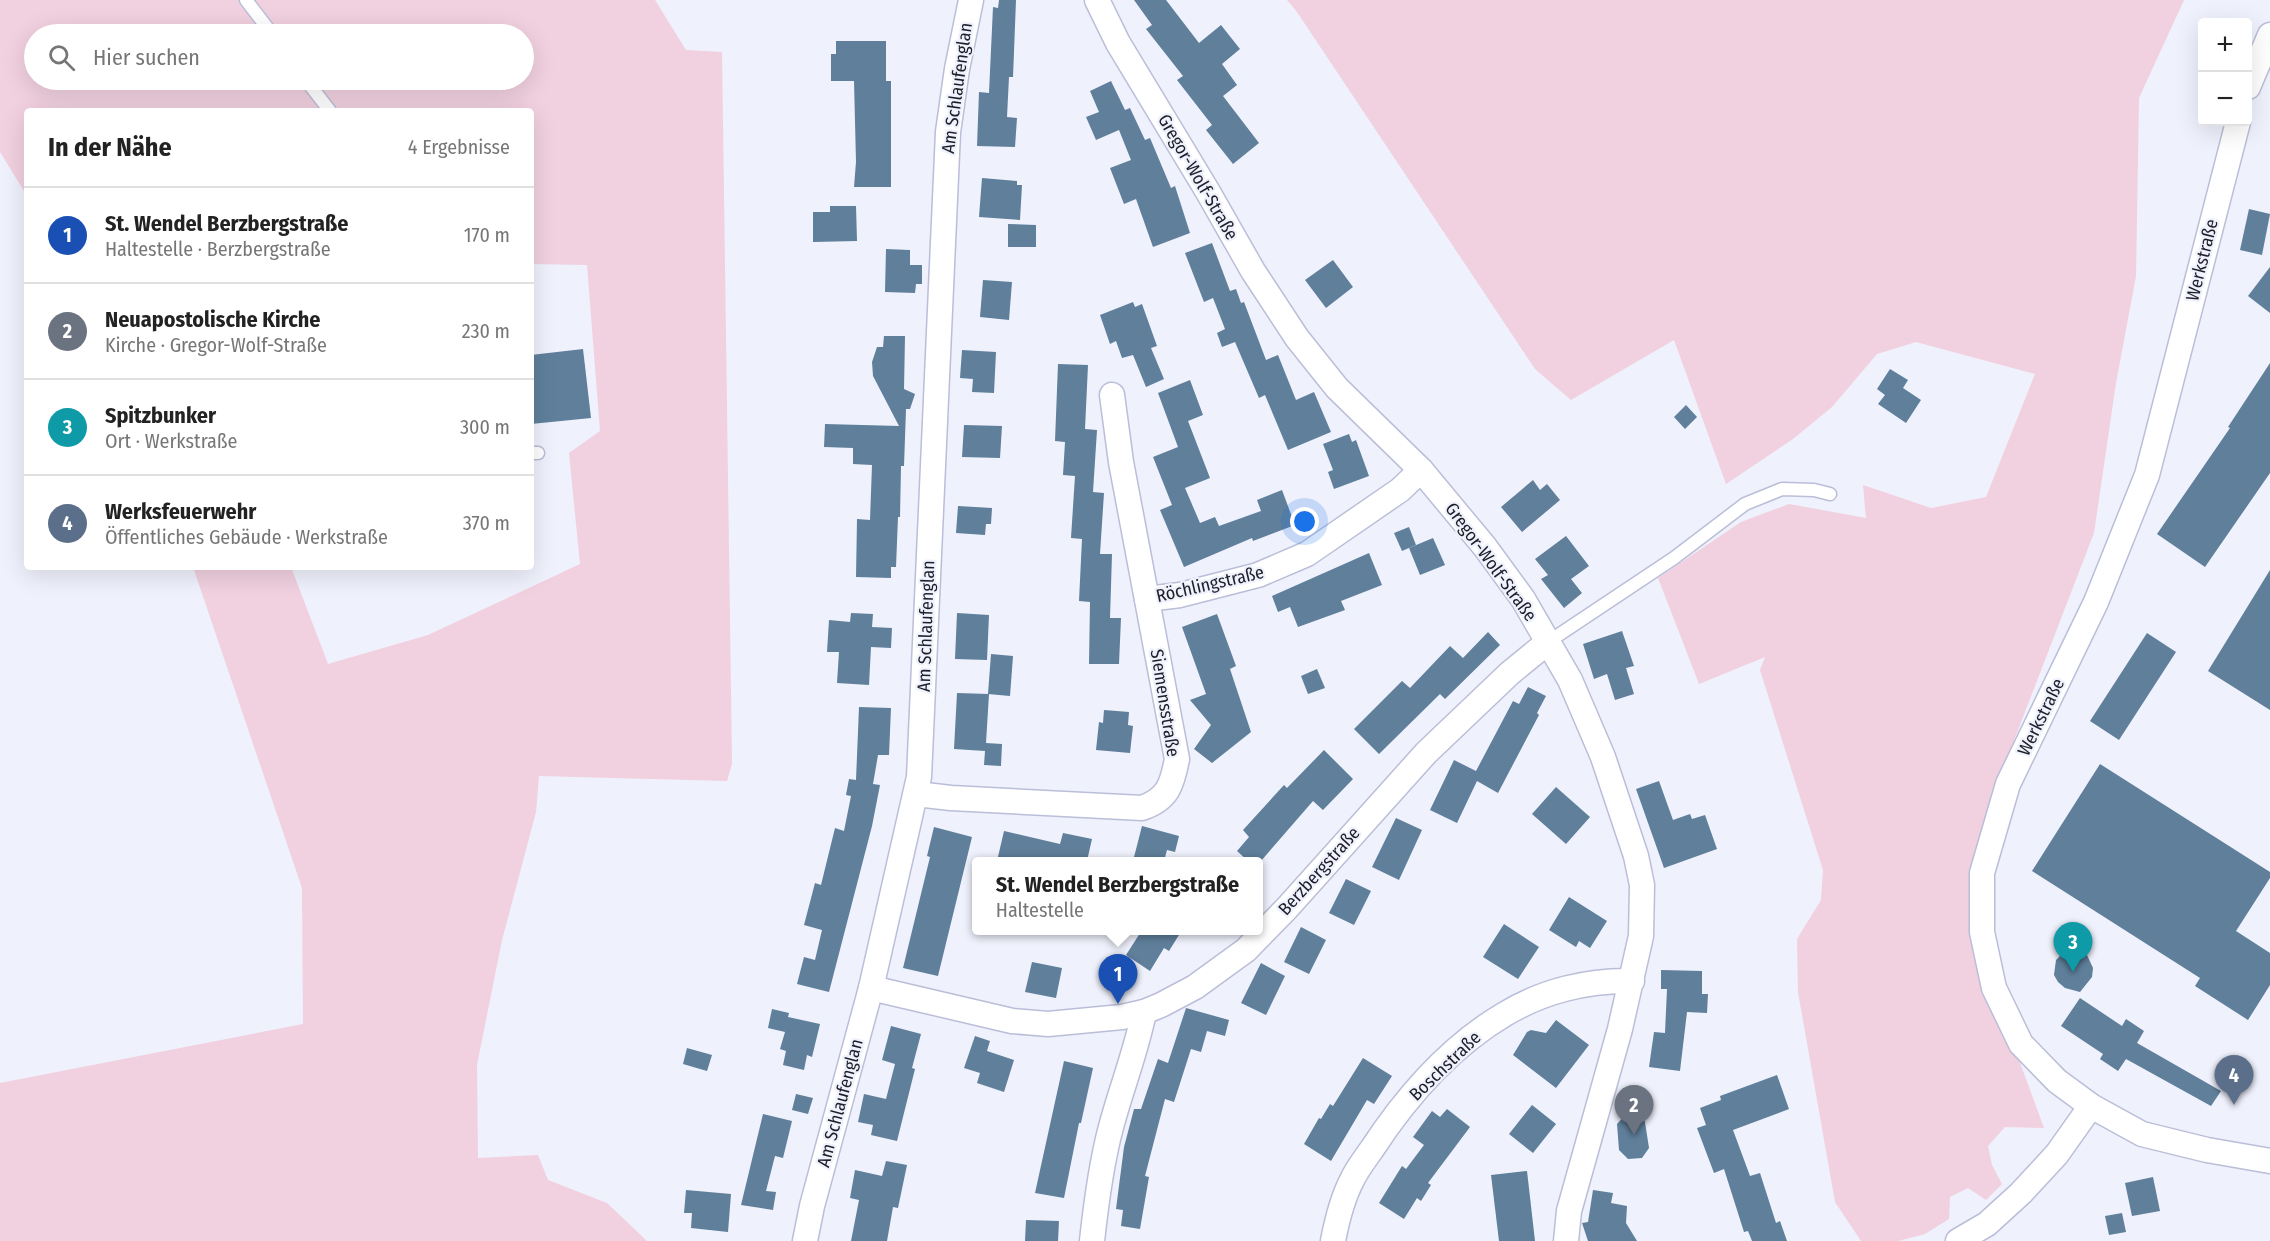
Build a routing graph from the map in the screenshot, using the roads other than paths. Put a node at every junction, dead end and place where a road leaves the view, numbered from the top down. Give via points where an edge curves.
1 (246, 0) edge
2 (970, 0) edge
3 (1097, 0) edge
4 (264, 24) edge
5 (2270, 34) edge
6 (2252, 75) edge
7 (314, 90) edge
8 (328, 108) edge
9 (2237, 126) edge
10 (1112, 395) dead end
11 (1421, 470) junction
12 (1830, 494) dead end
13 (1147, 599) junction
14 (1548, 642) junction
15 (916, 794) junction
16 (1263, 932) edge
17 (1260, 935) edge
18 (1632, 981) junction
19 (871, 988) junction
20 (1144, 1012) junction
21 (2091, 1106) junction
22 (2270, 1161) edge
23 (805, 1241) edge
24 (1092, 1241) edge
25 (1333, 1241) edge
26 (1566, 1241) edge
27 (1958, 1241) edge

1 - 4 lane
2 - 15 street, Am Schlaufenglan via 948,132 922,734
3 - 11 street, Gregor-Wolf-Straße via 1118,43 1253,271 1298,338 1337,388
5 - 6 street
7 - 8 lane
9 - 21 street, Werkstraße via 2148,475 2096,602 2008,784 1982,873 1982,932 1994,988 2021,1044 2057,1081
10 - 13 street, Siemensstraße
11 - 13 street, Röchlingstraße via 1400,490 1307,554 1249,578
11 - 14 street, Gregor-Wolf-Straße via 1485,547
12 - 14 lane via 1782,489 1745,504 1674,558
13 - 15 street, Siemensstraße via 1177,759 1173,780 1156,803 1143,808
14 - 16 street, Berzbergstraße via 1426,753
14 - 18 street, Gregor-Wolf-Straße via 1570,680 1603,757 1636,856 1642,885 1641,936
15 - 19 street, Am Schlaufenglan
17 - 20 street, Berzbergstraße via 1195,987
18 - 25 street, Boschstraße via 1601,982 1555,991 1506,1013 1467,1040 1422,1083 1384,1130 1352,1180 1337,1217
18 - 26 street, Gregor-Wolf-Straße via 1569,1211
19 - 20 street, Berzbergstraße via 1012,1022 1077,1023
19 - 23 street, Am Schlaufenglan
20 - 24 street via 1110,1129
21 - 22 street, Werkstraße via 2142,1134
21 - 27 street via 2021,1193 1987,1224

